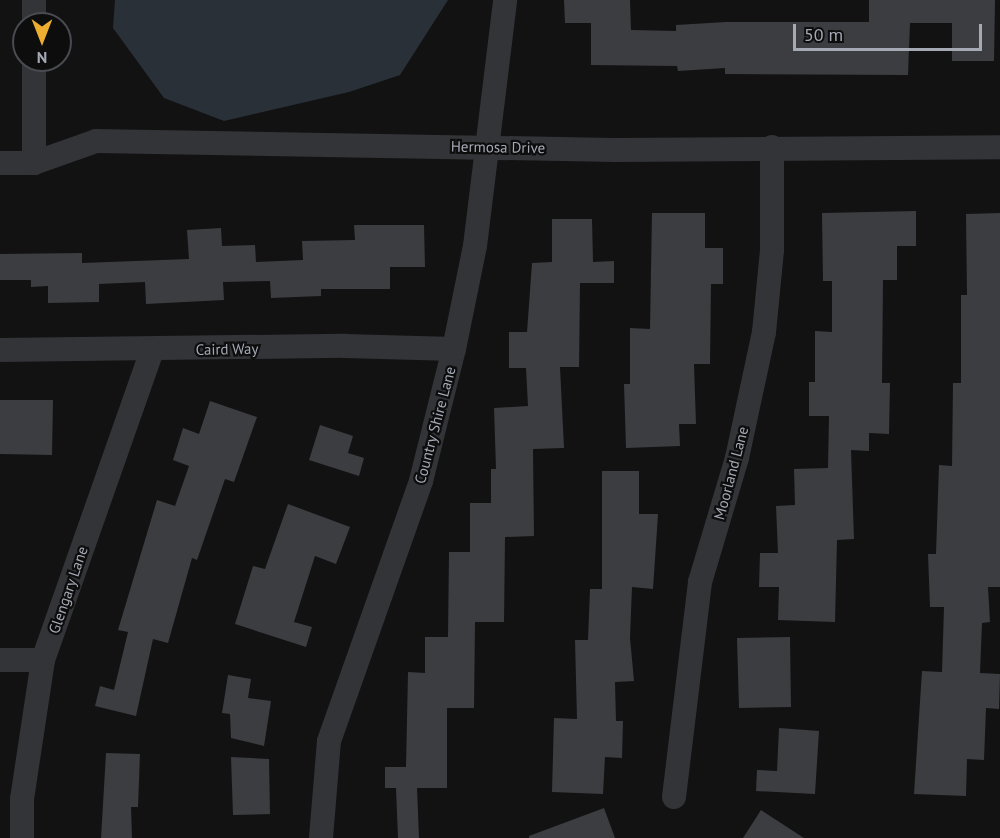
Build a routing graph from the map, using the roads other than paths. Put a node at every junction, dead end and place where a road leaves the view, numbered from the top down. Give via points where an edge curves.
1 (505, 0) edge
2 (34, 72) edge
3 (485, 147) junction
4 (772, 147) junction
5 (1000, 147) edge
6 (0, 163) edge
7 (34, 163) junction
8 (454, 349) junction
9 (0, 350) edge
10 (152, 351) junction
11 (0, 660) edge
12 (43, 660) junction
13 (674, 797) dead end
14 (22, 838) edge
15 (321, 838) edge

1 - 3 street, Country Shire Lane
2 - 7 street
3 - 4 street, Hermosa Drive via 615,150
3 - 7 street, Hermosa Drive via 96,141
3 - 8 street, Country Shire Lane via 475,246
4 - 5 street, Hermosa Drive
4 - 13 street, Moorland Lane via 772,250 764,332 738,458 700,582
6 - 7 street, Hermosa Drive
8 - 10 street, Caird Way via 345,346
8 - 15 street, Country Shire Lane via 421,481 329,741
9 - 10 street, Caird Way
10 - 12 street, Glengary Lane
11 - 12 street
12 - 14 street, Glengary Lane via 22,799

